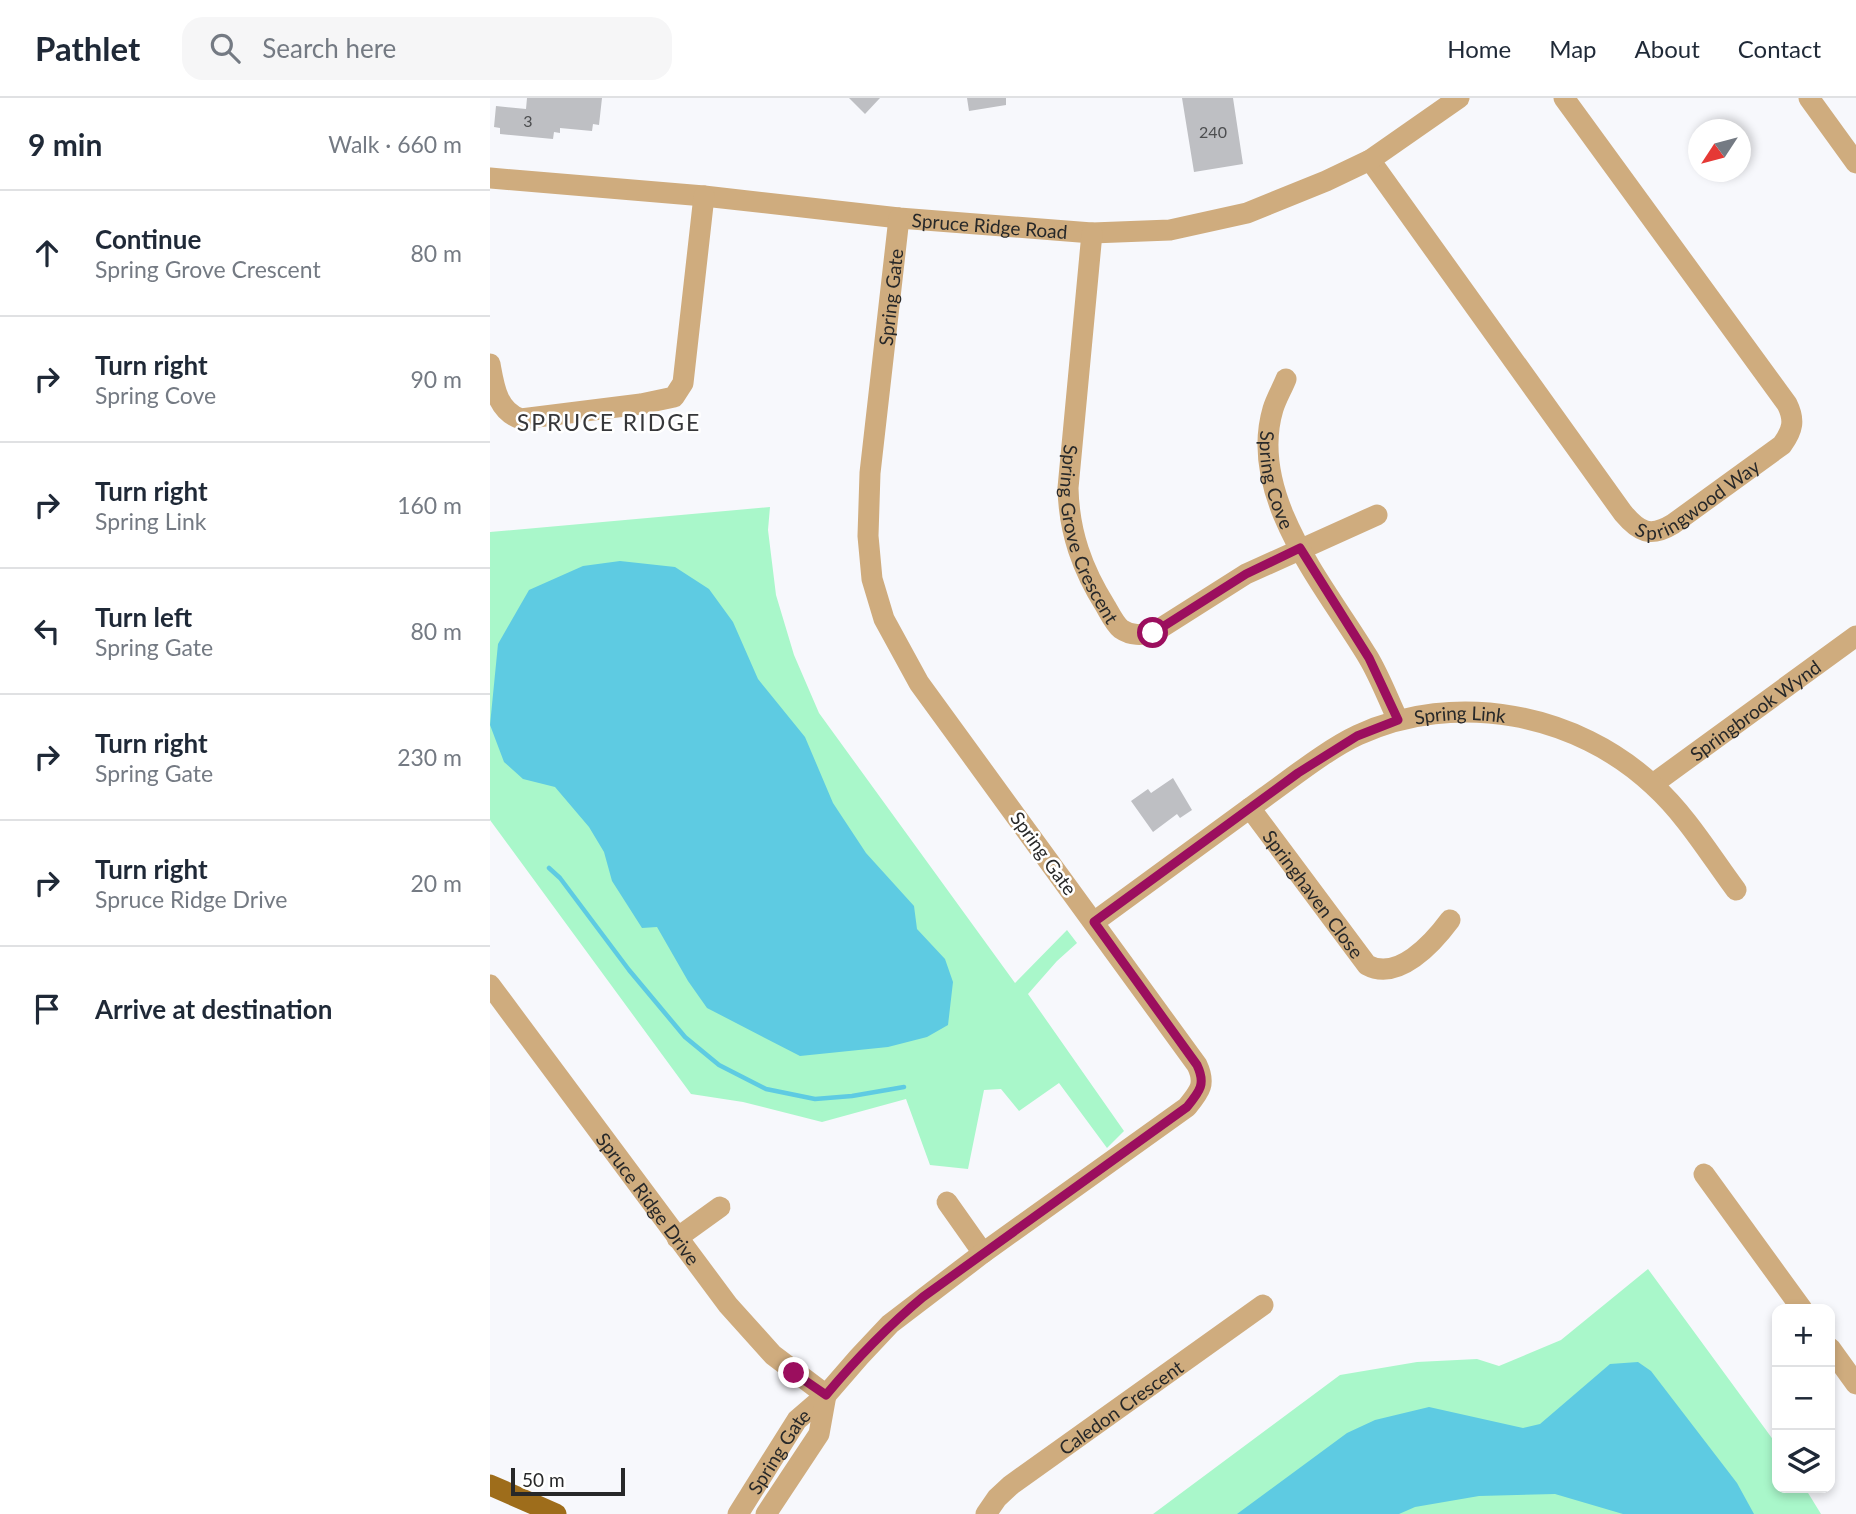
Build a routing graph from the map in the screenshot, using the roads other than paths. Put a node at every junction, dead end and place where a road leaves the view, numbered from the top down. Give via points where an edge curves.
1 (1459, 98) edge
2 (1564, 98) edge
3 (1809, 98) edge
4 (1370, 160) junction
5 (1856, 163) edge
6 (490, 178) edge
7 (704, 196) junction
8 (900, 218) junction
9 (1092, 233) junction
10 (490, 363) edge
11 (1286, 379) dead end
12 (1377, 515) dead end
13 (1300, 548) junction
14 (1856, 636) edge
15 (1398, 720) junction
16 (1653, 784) junction
17 (1250, 808) junction
18 (1736, 890) dead end
19 (1450, 920) dead end
20 (1094, 922) junction
21 (490, 985) edge
22 (1704, 1174) dead end
23 (947, 1202) dead end
24 (720, 1207) dead end
25 (677, 1238) junction
26 (984, 1253) junction
27 (1798, 1304) edge
28 (1263, 1305) dead end
29 (1835, 1355) edge
30 (1856, 1384) edge
31 (826, 1395) junction
32 (490, 1485) edge
33 (556, 1514) edge
34 (738, 1514) edge
35 (766, 1514) edge
36 (986, 1514) edge

1 - 4 street, Spruce Ridge Road
2 - 4 street, Springwood Way via 1792,414 1793,425 1782,445 1656,532 1634,526 1623,513
3 - 5 street
4 - 9 street, Spruce Ridge Road via 1236,216 1170,230
6 - 7 street, Spruce Ridge Road
7 - 8 street, Spruce Ridge Road
7 - 10 street via 683,383 674,397 521,419 504,409
8 - 9 street, Spruce Ridge Road
8 - 20 street, Spring Gate via 870,473 872,579 884,619 919,683
9 - 13 street, Spring Grove Crescent via 1068,516 1083,568 1119,628 1142,635 1153,633 1246,574
11 - 13 street, Spring Cove via 1273,409 1269,439 1272,478 1283,515
12 - 13 street
13 - 15 street, Spring Cove via 1369,658
14 - 16 street, Springbrook Wynd
15 - 16 street, Spring Link via 1465,711 1531,719 1592,743
15 - 17 street, Spring Link via 1357,736
16 - 18 street, Spring Link
17 - 19 street, Springhaven Close via 1367,965 1377,970 1400,966
17 - 20 street, Spring Link
20 - 26 street, Spring Gate via 1197,1065 1202,1086 1187,1107
21 - 25 street, Spruce Ridge Drive
22 - 27 street
23 - 26 street
24 - 25 street
25 - 31 street, Spruce Ridge Drive via 750,1331 780,1361
26 - 31 street, Spring Gate via 890,1324
28 - 36 street, Caledon Crescent via 1011,1485
29 - 30 street
31 - 34 street, Spring Gate via 797,1420
31 - 35 street, Spring Gate via 819,1434
32 - 33 main road

